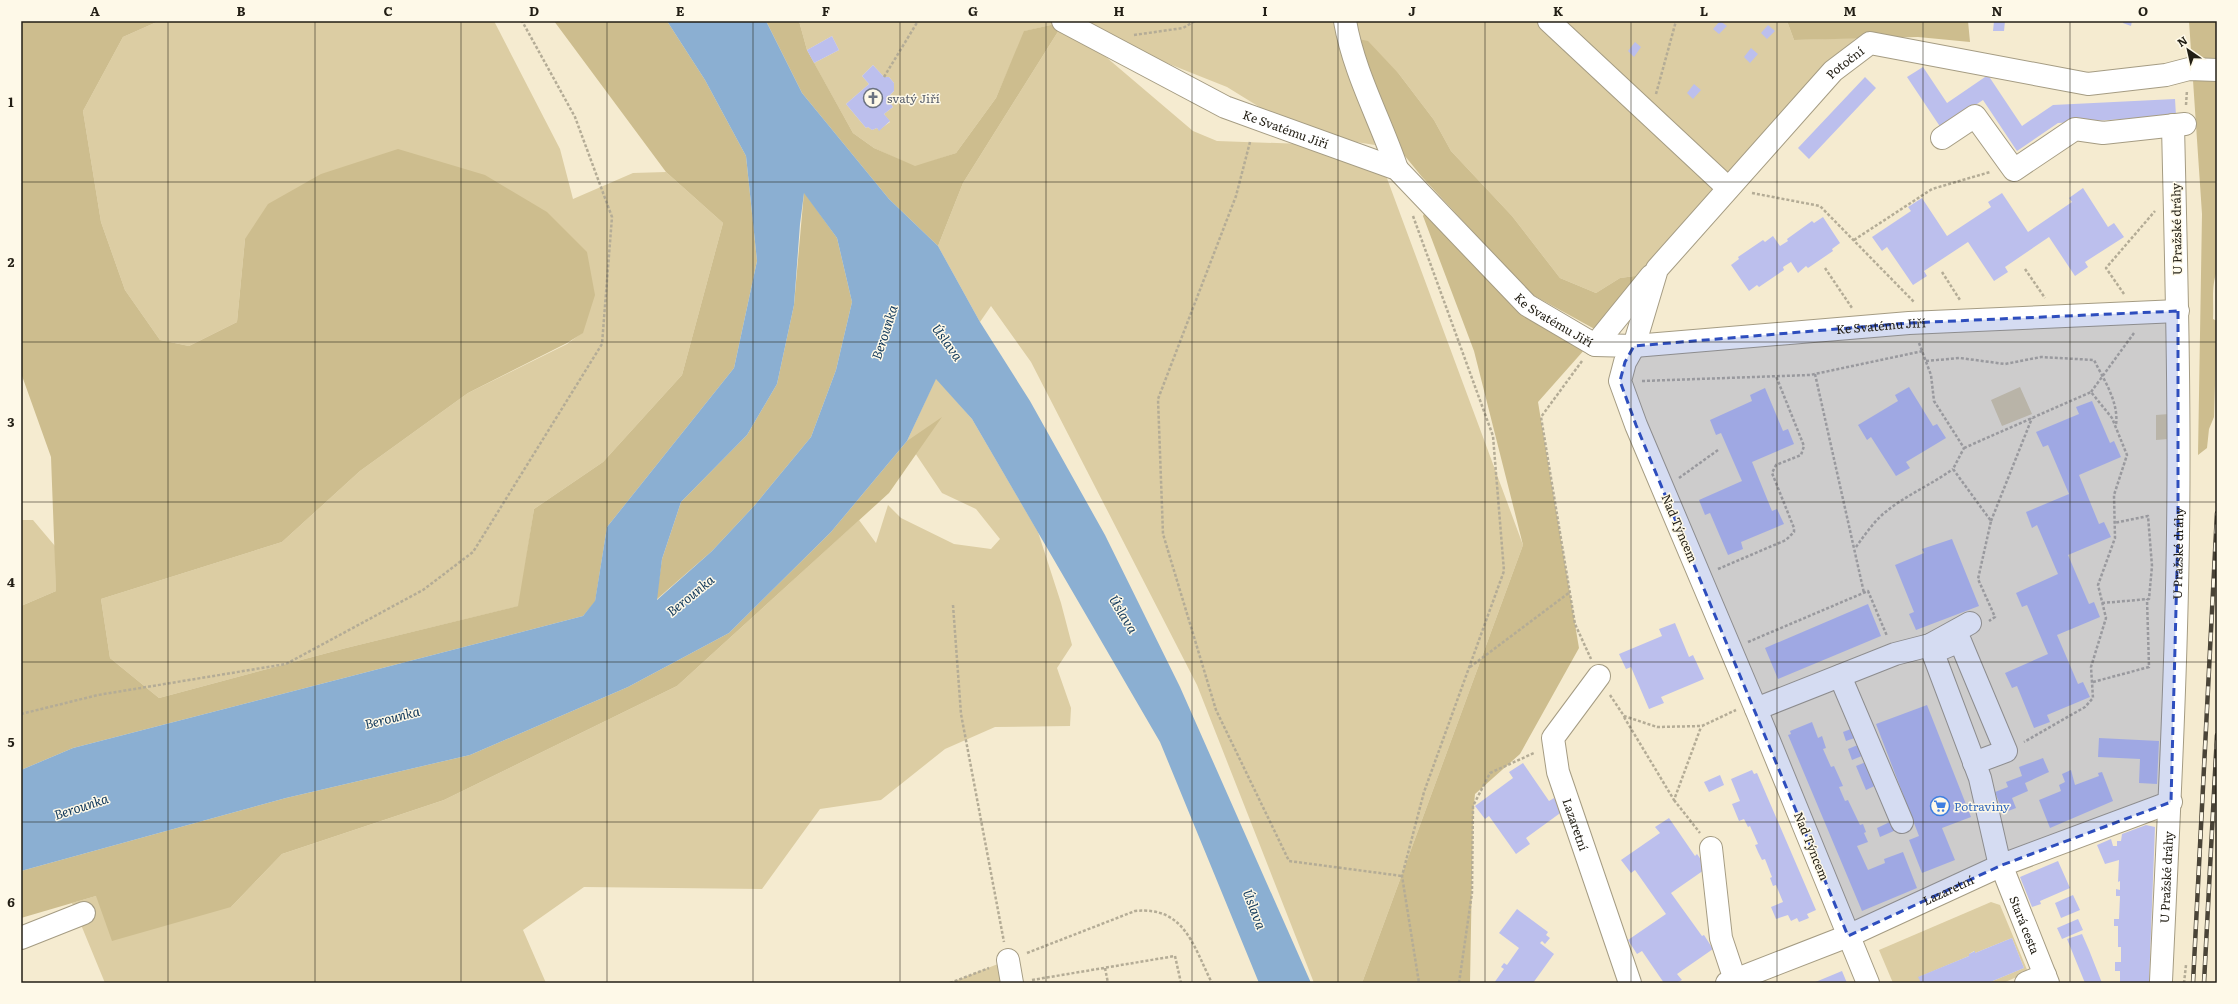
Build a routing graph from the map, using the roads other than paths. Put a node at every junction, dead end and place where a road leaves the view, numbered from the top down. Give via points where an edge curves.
1 (1063, 21) edge
2 (1345, 21) edge
3 (1549, 21) edge
4 (2217, 70) edge
5 (1942, 138) dead end
6 (1397, 169) junction
7 (1728, 188) junction
8 (1657, 269) junction
9 (2178, 311) junction
10 (1595, 345) junction
11 (1634, 346) junction
12 (1970, 623) road end
13 (1932, 649) junction
14 (1599, 676) road end
15 (1840, 676) junction
16 (1748, 708) junction
17 (1974, 763) junction
18 (2171, 802) junction
19 (1902, 822) dead end
20 (1712, 848) road end
21 (2002, 865) junction
22 (84, 913) dead end
23 (1848, 936) junction
24 (21, 938) edge
25 (1008, 960) road end
26 (2040, 980) edge
27 (2161, 981) dead end
28 (1020, 982) edge
29 (1731, 982) edge
30 (1630, 983) edge
31 (1868, 983) edge

1 - 6 street, Ke Svatému Jiří via 1225,107
2 - 6 street via 1364,91
3 - 7 street
4 - 7 street, Potoční via 2189,70 2088,84 1870,43 1832,71
5 - 9 street, U Pražské dráhy via 1975,116 2014,170 2074,129 2103,133 2179,124 2175,188
6 - 10 street, Ke Svatému Jiří via 1527,304
7 - 8 street, Potoční
8 - 10 street
8 - 11 street, Potoční
9 - 11 street, Ke Svatému Jiří via 1908,323
9 - 18 street, U Pražské dráhy via 2178,532
10 - 11 street, Ke Svatému Jiří
11 - 16 street, Nad Týncem via 1625,362 1620,381
12 - 13 street
13 - 15 street via 1895,654
13 - 17 street, Stará cesta
13 - 17 street via 1960,641 2006,751
14 - 30 street, Lazaretní via 1553,738 1558,772
15 - 16 street
15 - 19 street
16 - 23 street, Nad Týncem
17 - 21 street, Stará cesta
18 - 21 street, Lazaretní
18 - 27 street, U Pražské dráhy
20 - 29 street via 1721,938
21 - 23 street, Lazaretní
21 - 26 street, Stará cesta
22 - 24 street
23 - 29 street, Lazaretní
23 - 31 street, Nad Týncem
25 - 28 street

